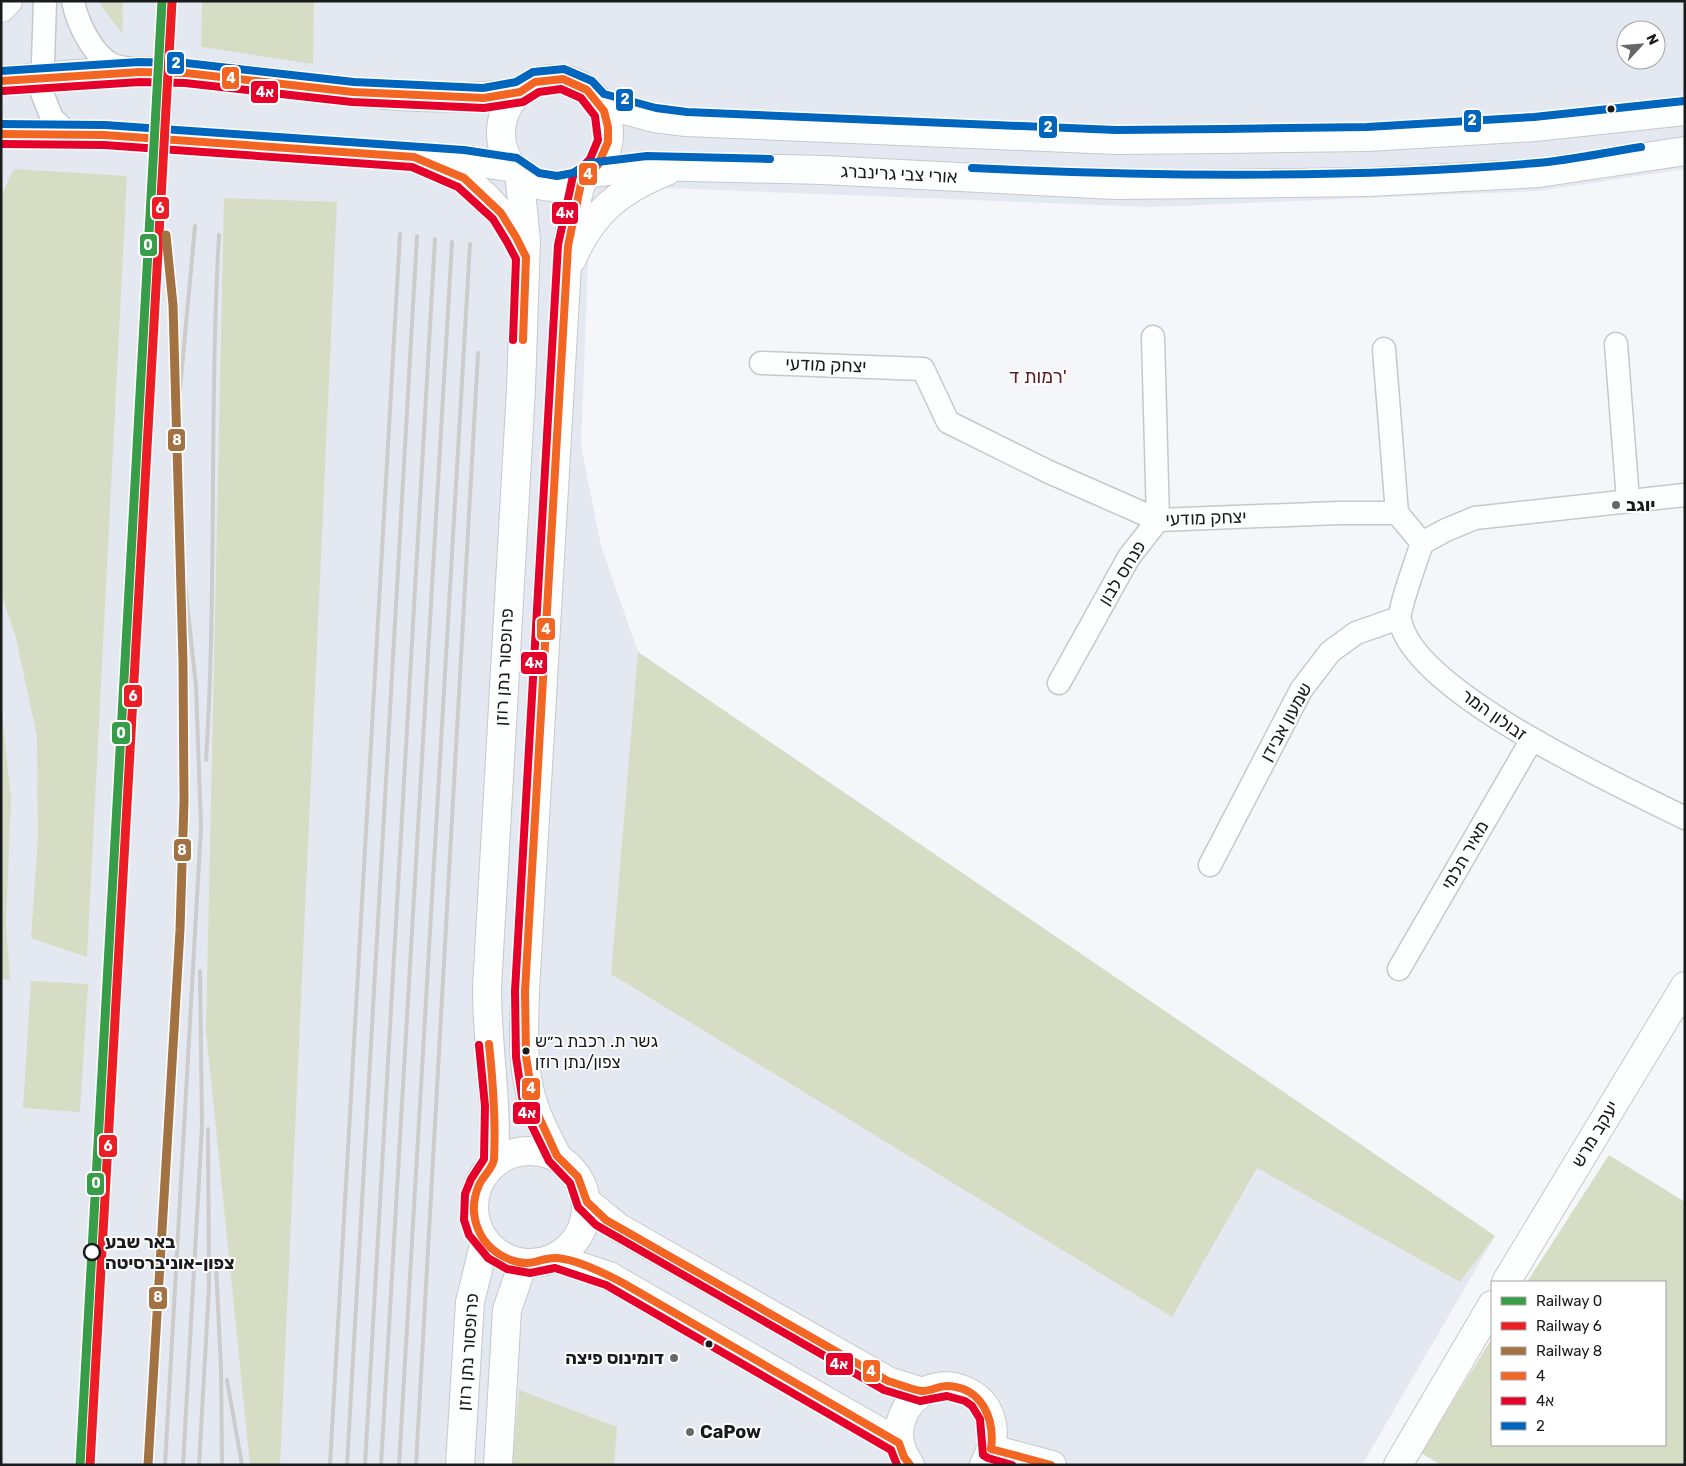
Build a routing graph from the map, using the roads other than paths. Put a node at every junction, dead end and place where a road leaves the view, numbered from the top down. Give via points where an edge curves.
1 (8, 1) edge
2 (45, 1) edge
3 (73, 1) edge
4 (1, 8) edge
5 (140, 72) junction
6 (42, 77) junction
7 (1, 81) edge
8 (520, 92) junction
9 (599, 103) junction
10 (1685, 111) edge
11 (1, 134) edge
12 (70, 135) junction
13 (1685, 151) edge
14 (414, 157) junction
15 (685, 167) junction
16 (517, 170) junction
17 (586, 176) junction
18 (526, 257) junction
19 (567, 270) junction
20 (1153, 337) dead end
21 (1616, 344) dead end
22 (1384, 349) dead end
23 (761, 363) dead end
24 (1685, 495) edge
25 (1628, 500) junction
26 (1397, 514) junction
27 (1158, 520) junction
28 (1422, 543) junction
29 (1399, 618) junction
30 (1059, 683) dead end
31 (1531, 741) junction
32 (1685, 818) edge
33 (1210, 865) dead end
34 (1399, 969) dead end
35 (1685, 986) edge
36 (558, 1158) junction
37 (494, 1162) junction
38 (586, 1201) junction
39 (485, 1241) junction
40 (555, 1258) junction
41 (523, 1263) junction
42 (1507, 1281) edge
43 (1491, 1307) edge
44 (924, 1392) junction
45 (905, 1454) edge
46 (988, 1457) edge
47 (460, 1465) edge
48 (498, 1465) edge
49 (1052, 1465) edge
50 (1398, 1465) edge

1 - 4 street
2 - 6 street
3 - 5 street via 88,39 99,53 112,64
5 - 6 street
5 - 8 street via 186,73 417,97 484,98
6 - 7 street
6 - 12 street via 42,93 47,108 55,122
8 - 9 street via 535,82 562,79 587,90
8 - 16 street via 508,106 502,127 504,150
9 - 10 street via 654,118 686,122 1116,140 1376,136 1534,127
9 - 17 street via 607,119 609,135 602,158
11 - 12 street
12 - 14 street
13 - 15 street, אורי צבי גרינברג via 1539,172 1340,183 1115,186 823,170
14 - 16 street via 463,160
14 - 18 street via 464,178 484,195 501,212
15 - 17 street, אורי צבי גרינברג via 647,166
15 - 19 street via 637,184 606,206 585,234
16 - 17 street via 535,183 550,186 565,186
16 - 18 street, פרופסור נתן רוזן via 525,218
17 - 19 street via 571,224
18 - 37 street, פרופסור נתן רוזן via 487,988 487,1026 495,1106
19 - 36 street via 523,1048 535,1108
20 - 27 street
21 - 25 street
22 - 26 street
23 - 27 street, יצחק מודעי via 924,370 948,422 1049,472
24 - 25 street
25 - 28 street via 1475,518
26 - 27 street, יצחק מודעי
26 - 28 street
27 - 30 street, פנחס לבון via 1129,558
28 - 29 street
29 - 31 street, זבולון המר via 1405,634 1423,659 1466,696
29 - 33 street, שמעון אבידן via 1356,632 1330,652 1301,690
31 - 32 street, זבולון המר
31 - 34 street, מאיר תלמי
35 - 42 street, יעקב מרש
36 - 37 street via 526,1150
36 - 38 street via 579,1178
37 - 39 street via 475,1191 473,1209 476,1226
38 - 40 street via 582,1229 566,1251
38 - 44 street via 619,1228 845,1357 888,1381
39 - 41 street via 508,1260
39 - 47 street, פרופסור נתן רוזן via 470,1302
40 - 41 street
40 - 45 street via 609,1276
41 - 48 street, פרופסור נתן רוזן via 507,1310
43 - 50 street
44 - 45 street via 903,1414 899,1428
44 - 46 street via 945,1386 956,1387 971,1393 984,1404 992,1418 994,1434
46 - 49 street

